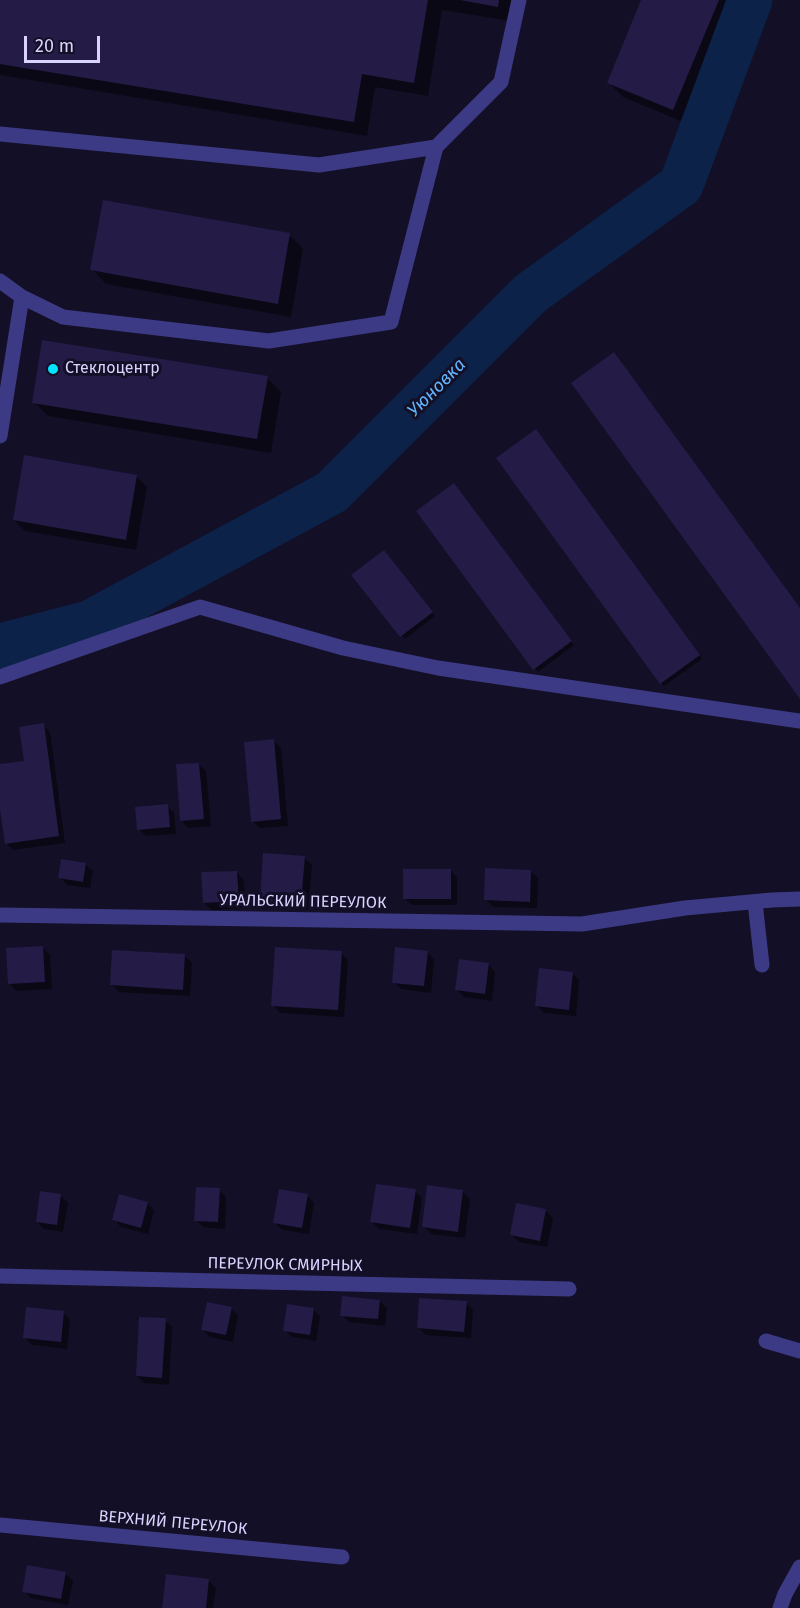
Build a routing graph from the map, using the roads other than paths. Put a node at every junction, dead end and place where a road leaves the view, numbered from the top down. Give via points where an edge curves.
1 (519, 0) edge
2 (0, 134) edge
3 (436, 147) junction
4 (0, 281) edge
5 (22, 297) junction
6 (0, 436) edge
7 (0, 677) edge
8 (800, 721) edge
9 (800, 899) edge
10 (755, 902) junction
11 (0, 915) edge
12 (762, 965) dead end
13 (0, 1276) edge
14 (569, 1289) dead end
15 (766, 1341) dead end
16 (800, 1351) edge
17 (0, 1525) edge
18 (342, 1557) dead end
19 (800, 1567) edge
20 (780, 1608) edge

1 - 3 street via 501,82
2 - 3 street via 319,165
3 - 5 street via 392,322 270,341 63,317
4 - 5 street
5 - 6 street
7 - 8 street via 200,607 343,648 438,668
9 - 10 street, УРАЛЬСКИЙ ПЕРЕУЛОК
10 - 11 street, УРАЛЬСКИЙ ПЕРЕУЛОК via 582,924
10 - 12 street
13 - 14 street, ПЕРЕУЛОК СМИРНЫХ
15 - 16 street
17 - 18 street, ВЕРХНИЙ ПЕРЕУЛОК
19 - 20 street

